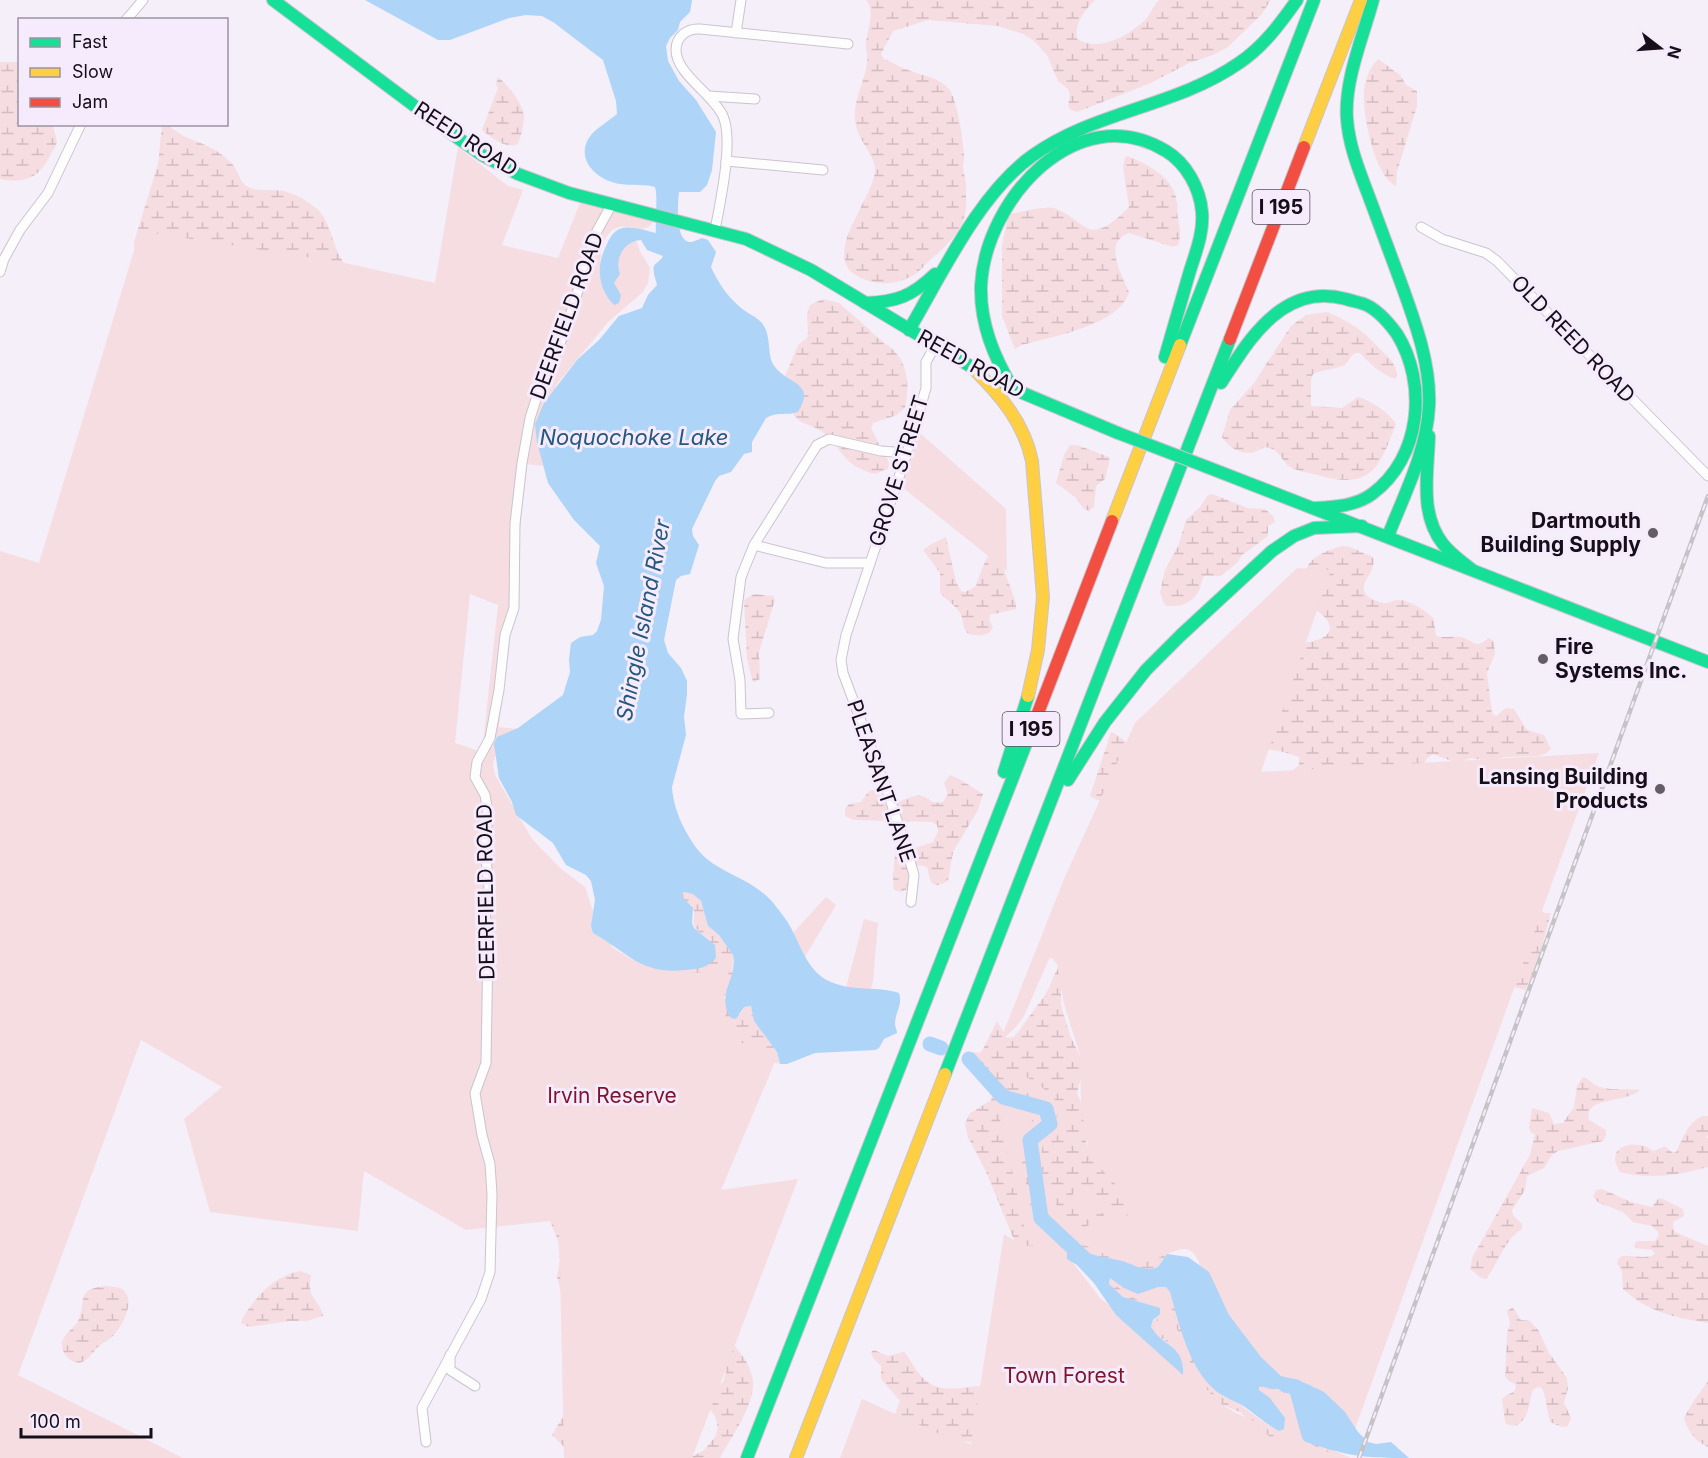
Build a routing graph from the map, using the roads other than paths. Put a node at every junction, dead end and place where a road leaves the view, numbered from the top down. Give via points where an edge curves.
1 (143, 0) edge
2 (273, 0) edge
3 (741, 0) edge
4 (1297, 0) edge
5 (1314, 0) edge
6 (1361, 0) edge
7 (1373, 0) edge
8 (128, 18) edge
9 (736, 33) junction
10 (848, 44) dead end
11 (709, 96) junction
12 (755, 99) dead end
13 (80, 126) edge
14 (726, 161) junction
15 (823, 170) dead end
16 (612, 204) junction
17 (1421, 227) dead end
18 (715, 230) junction
19 (951, 259) junction
20 (0, 272) edge
21 (866, 303) junction
22 (909, 330) junction
23 (935, 346) junction
24 (974, 369) junction
25 (1013, 389) junction
26 (1428, 410) junction
27 (1201, 414) junction
28 (907, 453) junction
29 (1138, 453) junction
30 (1708, 476) edge
31 (1315, 508) junction
32 (1362, 526) junction
33 (1388, 537) junction
34 (754, 546) junction
35 (870, 563) junction
36 (1471, 569) junction
37 (841, 660) joint
38 (1708, 662) edge
39 (769, 713) dead end
40 (1043, 822) junction
41 (979, 866) junction
42 (911, 902) dead end
43 (450, 1353) junction
44 (475, 1386) dead end
45 (426, 1442) dead end
46 (747, 1458) edge
47 (796, 1458) edge

1 - 8 street
2 - 16 main road, REED ROAD via 482,155 518,174
3 - 9 street
4 - 19 main road via 1262,44 1220,77 1077,130 1031,157 994,192
5 - 29 main road, I 195
6 - 27 main road, I 195
7 - 26 main road via 1348,91 1346,121 1420,340 1428,382
9 - 10 street
9 - 11 street via 696,28 684,33 677,43 677,58
11 - 12 street
11 - 14 street via 726,125
13 - 20 street via 48,193 20,230
14 - 15 street
14 - 18 street
16 - 18 main road, REED ROAD
16 - 43 street, DEERFIELD ROAD via 597,231 567,325 530,418 515,524 514,608 505,635 490,738 477,762 475,777 485,795 488,813 485,850 489,888 485,911 486,1063 475,1093 490,1164 490,1272 481,1299
17 - 30 street, OLD REED ROAD via 1497,261
18 - 21 main road, REED ROAD via 778,253
19 - 21 main road via 906,298
19 - 22 main road
21 - 22 main road, REED ROAD
22 - 23 main road, REED ROAD
23 - 24 main road, REED ROAD
23 - 28 street, GROVE STREET via 926,362 926,388
24 - 25 main road, REED ROAD
24 - 41 main road via 1010,408 1031,453 1043,607 1032,675
25 - 29 main road via 990,347 981,300 986,251 1004,210 1035,172 1079,144 1100,136 1118,135 1135,136 1158,145 1175,157 1193,181 1202,221
25 - 31 main road, REED ROAD, bridge
26 - 33 main road
26 - 36 main road via 1430,518 1440,540
27 - 31 main road via 1251,339 1287,306 1313,297 1337,296 1363,303 1384,317 1406,346 1415,379 1416,410 1407,446 1392,475 1373,494 1343,506
27 - 40 main road, I 195
28 - 34 street via 829,439 817,445
28 - 35 street, GROVE STREET
29 - 41 main road, I 195
31 - 32 main road, REED ROAD
32 - 33 main road, REED ROAD
32 - 40 main road via 1306,529 1289,537 1263,559 1130,688 1097,731
33 - 36 main road, REED ROAD
34 - 35 street, GROVE STREET via 826,563
34 - 39 street via 741,577 733,639 741,714
35 - 37 street, GROVE STREET
36 - 38 main road, REED ROAD
37 - 42 street, PLEASANT LANE via 908,854 914,875
40 - 47 main road, I 195
41 - 46 main road, I 195
43 - 44 street via 450,1370
43 - 45 street, DEERFIELD ROAD via 422,1408

